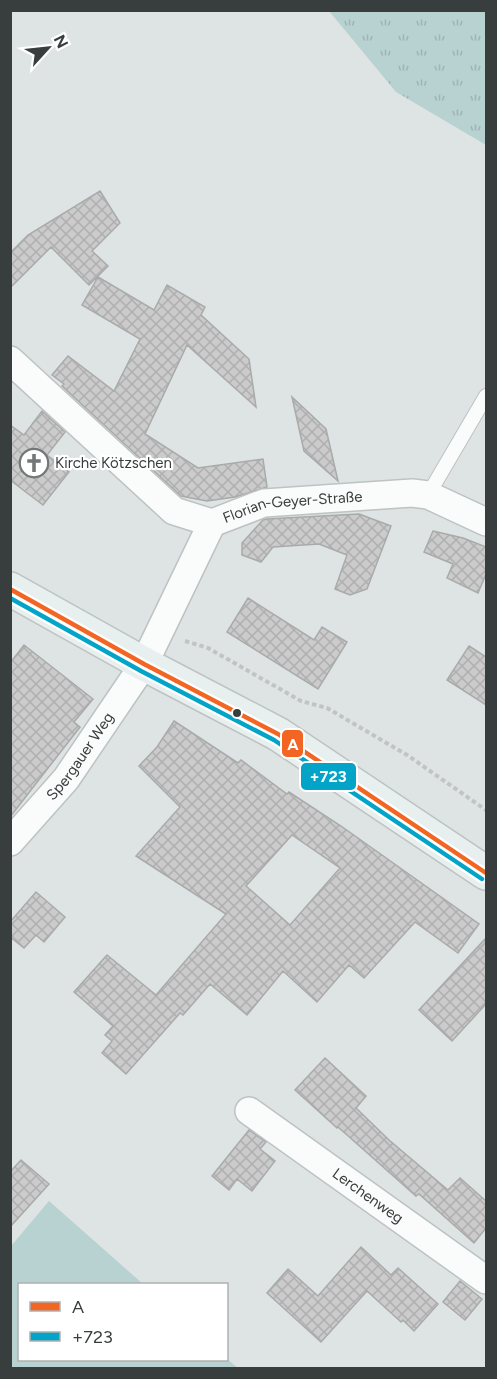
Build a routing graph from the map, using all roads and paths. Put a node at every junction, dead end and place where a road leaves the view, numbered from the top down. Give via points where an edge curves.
1 (10, 360) edge
2 (486, 396) edge
3 (428, 495) junction
4 (486, 522) edge
5 (212, 523) junction
6 (10, 589) edge
7 (158, 634) junction
8 (144, 664) junction
9 (486, 810) edge
10 (10, 842) edge
11 (486, 873) edge
12 (249, 1111) dead end
13 (486, 1280) edge

1 - 5 street, Florian-Geyer-Straße via 174,510
2 - 3 lane
3 - 4 street, Florian-Geyer-Straße
3 - 5 street, Florian-Geyer-Straße via 264,503
5 - 7 street, Spergauer Weg
6 - 8 street
7 - 8 street, Spergauer Weg
7 - 9 path via 208,648 301,701 327,708 407,755
8 - 10 street, Spergauer Weg via 66,779
8 - 11 street via 278,734
12 - 13 street, Lerchenweg

